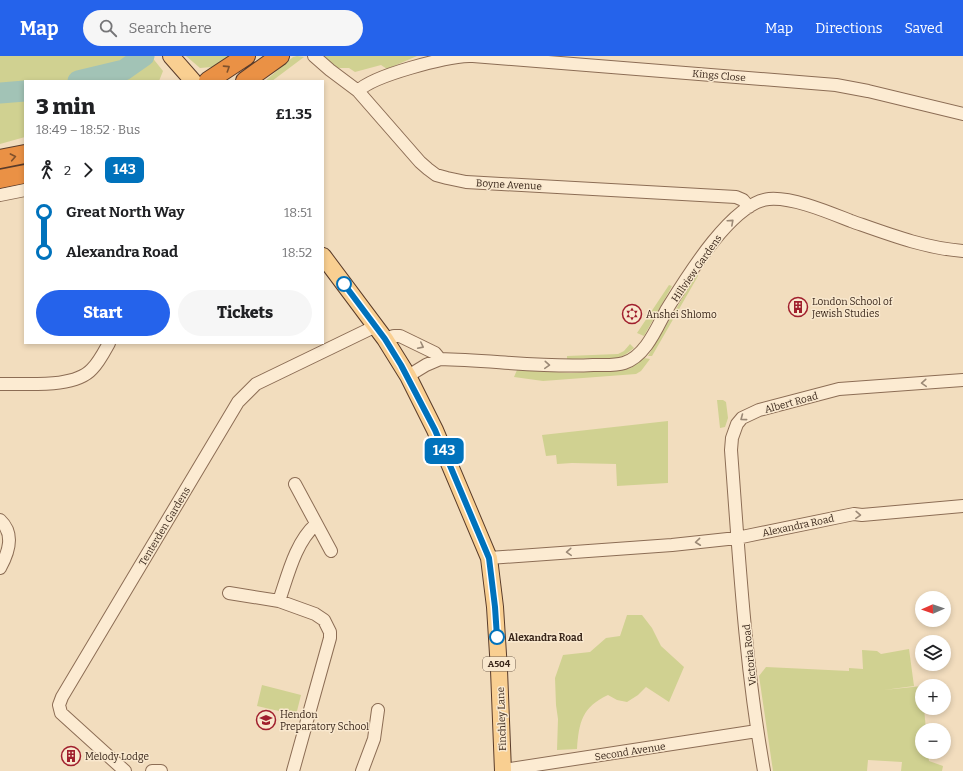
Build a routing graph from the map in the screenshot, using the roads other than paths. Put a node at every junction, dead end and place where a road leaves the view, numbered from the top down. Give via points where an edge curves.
1 (246, 56) edge
2 (280, 56) edge
3 (314, 56) edge
4 (468, 56) edge
5 (473, 56) edge
6 (174, 60) edge
7 (192, 80) edge
8 (210, 80) edge
9 (246, 80) edge
10 (358, 91) junction
11 (963, 114) edge
12 (24, 154) edge
13 (0, 159) edge
14 (24, 174) edge
15 (0, 179) edge
16 (24, 190) edge
17 (0, 195) edge
18 (749, 207) junction
19 (963, 251) edge
20 (324, 257) edge
21 (380, 332) junction
22 (108, 344) edge
23 (440, 359) junction
24 (408, 376) junction
25 (963, 380) edge
26 (0, 384) edge
27 (295, 484) dead end
28 (963, 506) edge
29 (0, 520) edge
30 (316, 524) junction
31 (737, 538) junction
32 (331, 551) dead end
33 (489, 558) junction
34 (0, 568) edge
35 (229, 593) dead end
36 (279, 601) junction
37 (378, 710) dead end
38 (757, 732) junction
39 (126, 771) edge
40 (152, 771) edge
41 (161, 771) edge
42 (293, 771) edge
43 (362, 771) edge
44 (503, 771) edge
45 (764, 771) edge

8 -> 1 highway
2 - 9 highway
3 - 10 street, Boyne Avenue
4 - 10 street via 445,58 386,76
5 - 11 street, Kings Close via 836,85
6 - 7 main road
10 - 18 street, Boyne Avenue via 420,162 436,175 466,182 736,197
13 -> 12 highway
14 - 15 highway
16 - 17 street
18 - 19 street, Hillview Gardens via 768,199 782,200 816,208 924,246
23 -> 18 street, Hillview Gardens via 570,366 616,364 631,360 648,342 684,281 708,247
20 - 21 main road, Finchley Lane / A504
21 -> 23 street via 400,336 435,353
21 - 24 main road, Finchley Lane / A504
21 - 39 street, Tenterden Gardens via 256,384 238,402 62,697 59,705 61,713
22 - 26 street via 92,370 72,381
23 - 24 street, Hillview Gardens
24 - 33 main road, Finchley Lane / A504 via 435,430
25 -> 31 street, Albert Road via 839,389 785,402 742,418 732,438 731,450
27 - 30 street
31 -> 28 street, Alexandra Road via 854,514
29 - 34 street via 10,534 10,544
30 - 32 street
30 - 36 street via 301,543
31 -> 33 street, Alexandra Road
31 - 38 street, Victoria Road
33 - 44 main road, Finchley Lane / A504 via 495,607
35 - 36 street
36 - 42 street via 315,614 324,620 330,632
37 - 43 street via 374,738
38 - 44 street, Second Avenue
38 - 45 street, Victoria Road
40 - 41 street

